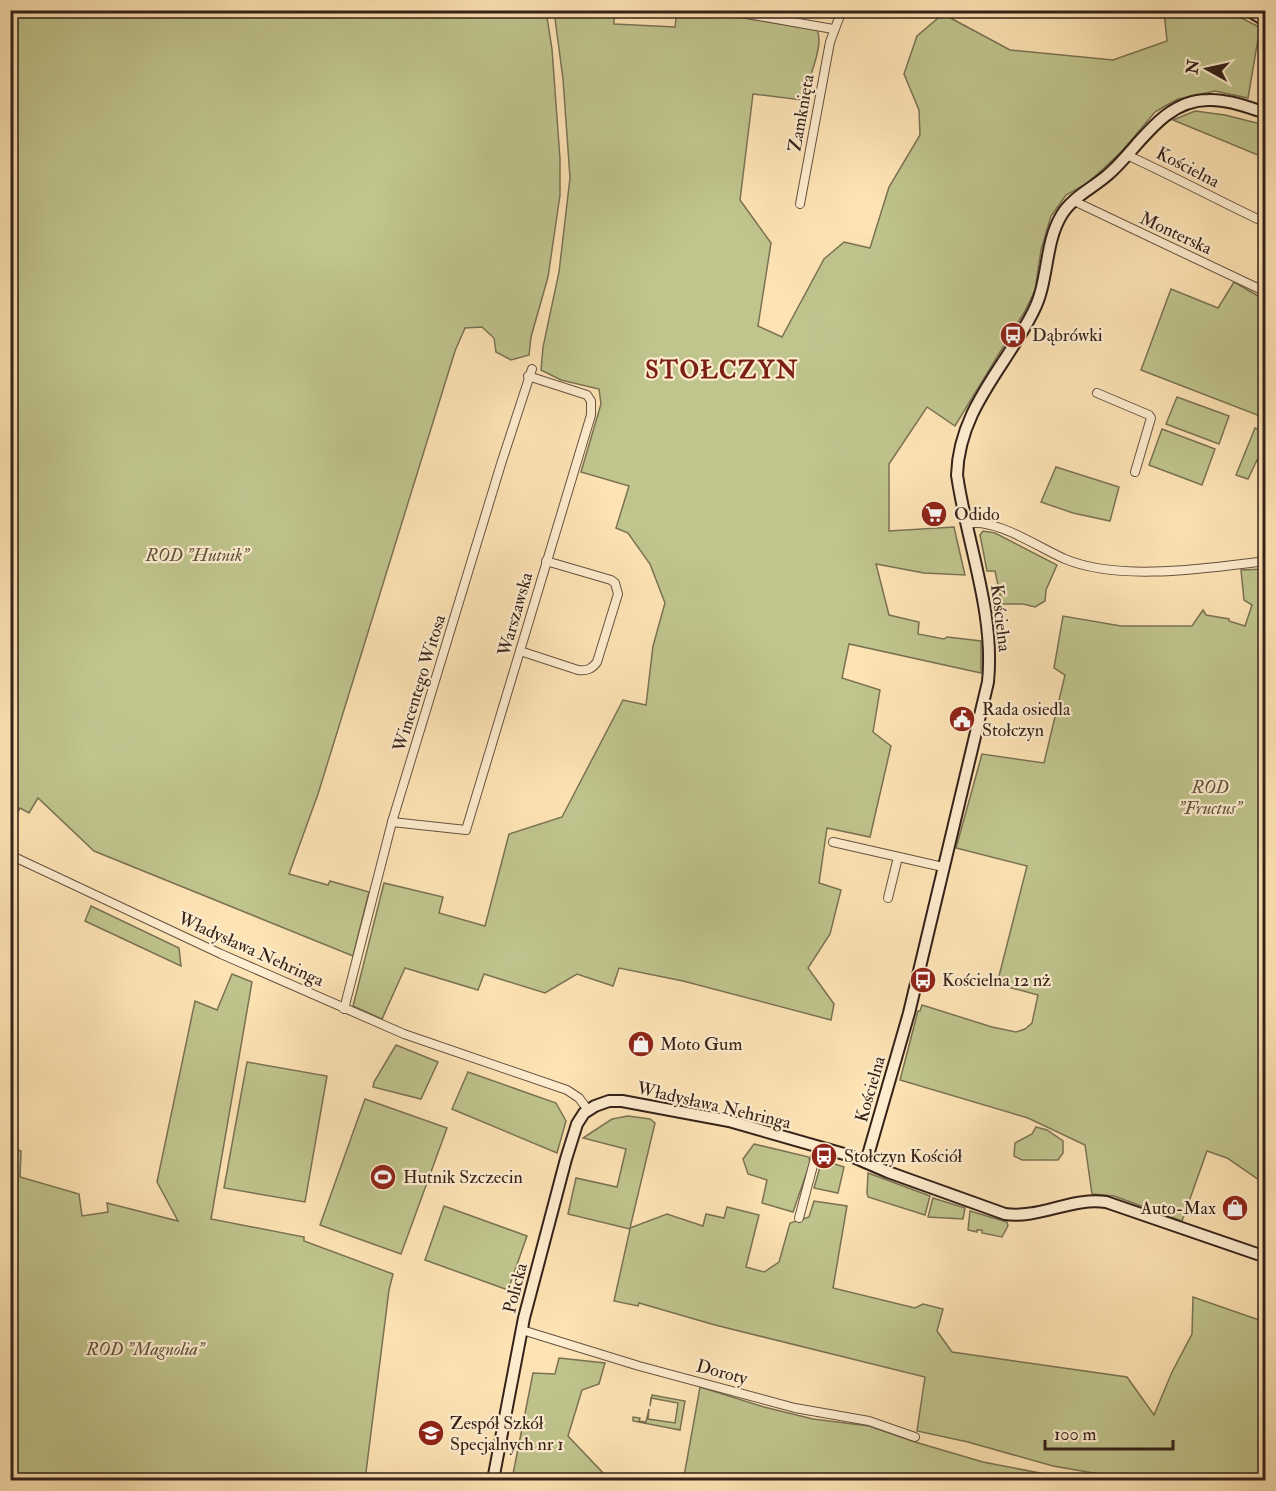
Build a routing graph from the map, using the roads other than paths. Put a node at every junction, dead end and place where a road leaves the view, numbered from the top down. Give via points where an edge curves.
1 (725, 10) edge
2 (842, 10) edge
3 (1248, 10) edge
4 (1266, 21) edge
5 (833, 29) junction
6 (1266, 112) edge
7 (1129, 156) junction
8 (1074, 201) junction
9 (800, 204) dead end
10 (1266, 223) edge
11 (1266, 292) edge
12 (530, 373) joint
13 (1097, 393) dead end
14 (1135, 472) dead end
15 (967, 524) junction
16 (546, 561) junction
17 (1266, 561) edge
18 (520, 651) junction
19 (392, 822) junction
20 (832, 842) dead end
21 (10, 855) edge
22 (898, 857) junction
23 (943, 867) junction
24 (888, 898) dead end
25 (344, 1009) junction
26 (588, 1110) junction
27 (818, 1147) junction
28 (866, 1162) junction
29 (799, 1218) dead end
30 (1266, 1257) edge
31 (522, 1330) junction
32 (915, 1437) dead end
33 (493, 1480) edge

1 - 5 street
2 - 5 street, Zamknięta
3 - 4 street
5 - 9 street, Zamknięta
6 - 7 street, Kościelna via 1217,100 1187,104 1159,121
7 - 8 street, Kościelna
7 - 10 street, Kościelna
8 - 11 street, Monterska
8 - 15 street, Kościelna via 1056,228 1033,312 979,399 963,434 957,475
12 - 16 street, Warszawska via 586,395 592,408
12 - 19 street, Wincentego Witosa
13 - 14 street via 1151,418
15 - 17 street via 998,528 1066,560 1099,569 1159,571
15 - 23 street, Kościelna via 981,585 990,659 984,703
16 - 18 street, Warszawska
16 - 18 street via 611,580 618,594 593,668 578,670
18 - 19 street, Warszawska via 466,830
19 - 25 street, Wincentego Witosa
20 - 22 street
21 - 25 street, Władysława Nehringa
22 - 23 street
22 - 24 street
23 - 28 street, Kościelna via 909,1012
25 - 26 street, Władysława Nehringa via 404,1034 567,1090
26 - 27 street, Władysława Nehringa via 605,1102 622,1101 729,1121
26 - 31 street, Policka via 577,1124 568,1151
27 - 28 street, Władysława Nehringa
27 - 29 street
28 - 30 street, Władysława Nehringa via 1005,1214 1021,1215 1086,1201 1106,1202
31 - 32 street, Doroty via 639,1366 795,1408 869,1421
31 - 33 street, Policka

